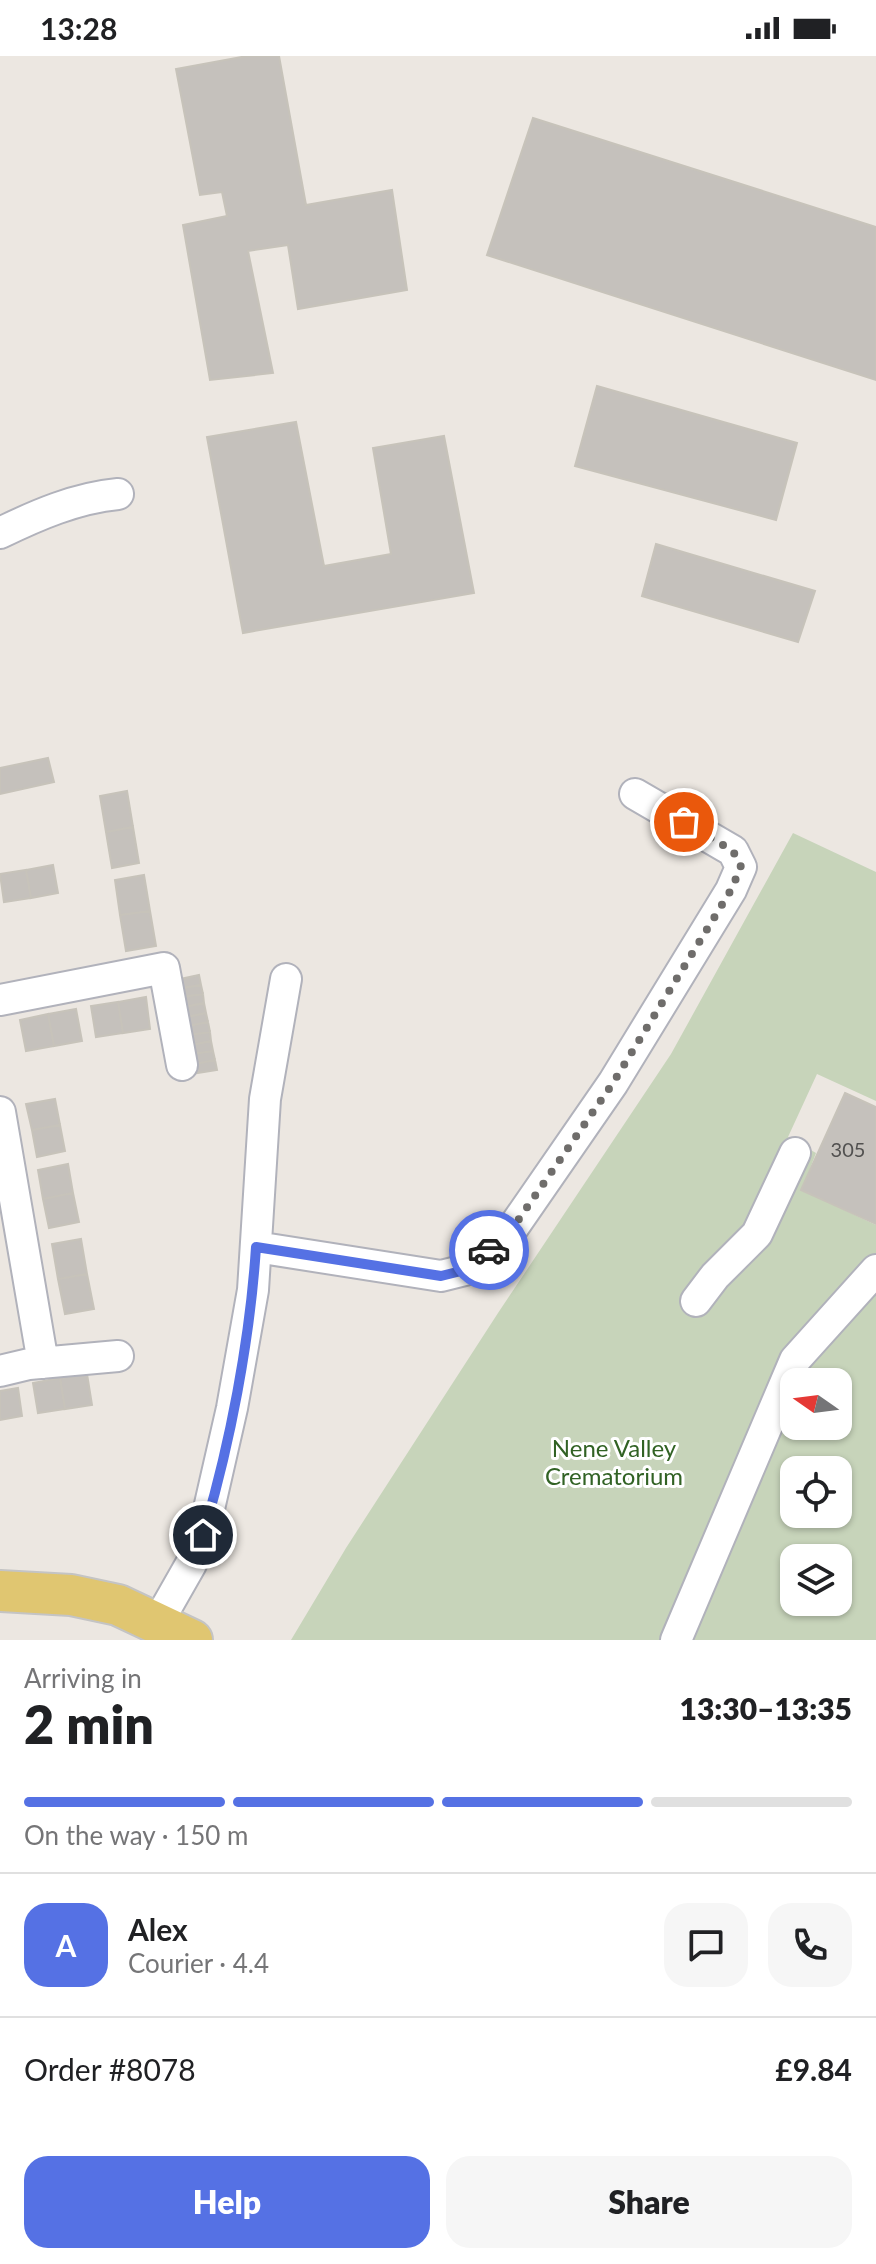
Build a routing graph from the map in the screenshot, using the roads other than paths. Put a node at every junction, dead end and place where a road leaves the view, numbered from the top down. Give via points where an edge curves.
1 (118, 494) dead end
2 (0, 533) edge
3 (635, 794) dead end
4 (286, 979) dead end
5 (0, 1000) edge
6 (182, 1065) dead end
7 (0, 1112) edge
8 (795, 1153) dead end
9 (256, 1247) junction
10 (876, 1270) edge
11 (696, 1301) dead end
12 (118, 1356) dead end
13 (43, 1363) junction
14 (0, 1371) edge
15 (0, 1591) edge
16 (175, 1631) edge
17 (676, 1640) edge

1 - 2 street via 39,514
3 - 9 street via 733,851 741,867 613,1083 510,1232 465,1270 441,1276
4 - 9 street via 265,1099
5 - 6 street via 164,968
7 - 13 street
8 - 11 street via 757,1234
9 - 16 street via 253,1290 212,1504
10 - 17 street via 795,1360
12 - 13 street
13 - 14 street
15 - 16 main road via 118,1605

